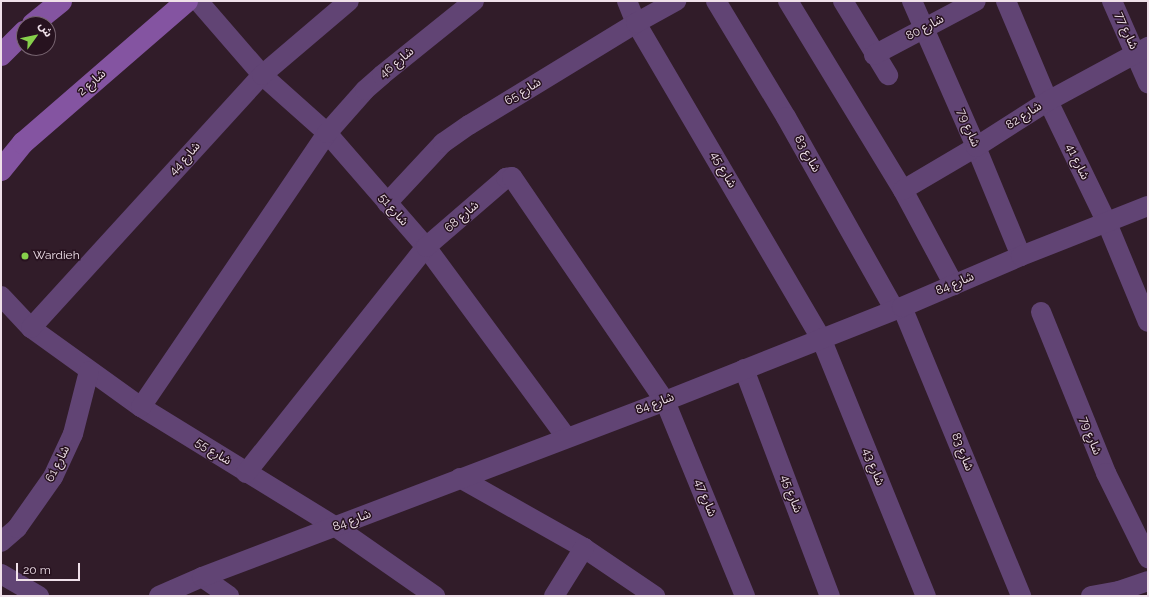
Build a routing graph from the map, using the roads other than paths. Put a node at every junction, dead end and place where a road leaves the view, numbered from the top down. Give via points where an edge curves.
1 (61, 1) edge
2 (187, 1) edge
3 (198, 1) edge
4 (349, 1) edge
5 (474, 1) edge
6 (628, 1) edge
7 (676, 1) edge
8 (716, 1) edge
9 (788, 1) edge
10 (843, 1) edge
11 (912, 1) edge
12 (976, 1) edge
13 (1006, 1) edge
14 (1112, 1) edge
15 (43, 16) edge
16 (636, 23) junction
17 (925, 28) junction
18 (16, 40) edge
19 (1142, 51) edge
20 (1, 55) edge
21 (874, 55) junction
22 (262, 75) junction
23 (888, 75) dead end
24 (1148, 83) edge
25 (1048, 101) junction
26 (327, 134) junction
27 (976, 147) junction
28 (1, 170) edge
29 (903, 190) junction
30 (387, 203) junction
31 (1148, 206) edge
32 (1107, 223) junction
33 (426, 247) junction
34 (1021, 256) junction
35 (954, 285) junction
36 (1, 296) edge
37 (898, 308) junction
38 (1041, 312) dead end
39 (1148, 322) edge
40 (31, 328) junction
41 (821, 338) junction
42 (744, 369) junction
43 (89, 371) junction
44 (665, 401) junction
45 (141, 407) junction
46 (567, 438) junction
47 (246, 473) junction
48 (460, 478) junction
49 (336, 527) junction
50 (1, 542) edge
51 (584, 548) junction
52 (1148, 558) edge
53 (1, 574) edge
54 (202, 577) junction
55 (1148, 581) edge
56 (425, 594) edge
57 (39, 596) edge
58 (158, 596) edge
59 (228, 596) edge
60 (554, 596) edge
61 (655, 596) edge
62 (745, 596) edge
63 (830, 596) edge
64 (926, 596) edge
65 (1021, 596) edge
66 (1091, 596) edge

1 - 15 main road
2 - 28 main road, شارع 2 via 23,143
3 - 22 street, شارع 51
4 - 22 street, شارع 44
5 - 26 street, شارع 46 via 382,75
6 - 16 street, شارع 45
7 - 16 street, شارع 65
8 - 37 street, شارع 83
9 - 29 street
10 - 21 street
11 - 17 street, شارع 79
12 - 17 street, شارع 80
13 - 25 street, شارع 41
14 - 19 street, شارع 77
16 - 30 street, شارع 65 via 443,144
16 - 41 street, شارع 45
17 - 21 street, شارع 80
17 - 27 street, شارع 79
18 - 20 main road
19 - 24 street, شارع 77
19 - 25 street, شارع 82
21 - 23 street
22 - 26 street, شارع 51
22 - 40 street, شارع 44
25 - 27 street, شارع 82
25 - 32 street, شارع 41
26 - 30 street, شارع 51
26 - 45 street, شارع 46
27 - 29 street, شارع 82
27 - 34 street, شارع 79
29 - 35 street
30 - 33 street, شارع 51
31 - 32 street, شارع 84
32 - 34 street, شارع 84
32 - 39 street, شارع 41
33 - 44 street, شارع 68 via 506,178 514,178
33 - 46 street, شارع 51
33 - 47 street, شارع 68
34 - 35 street, شارع 84
35 - 37 street, شارع 84
36 - 40 street, شارع 55
37 - 41 street, شارع 84
37 - 65 street, شارع 83
38 - 52 street, شارع 79 via 1106,474
40 - 43 street, شارع 55
41 - 42 street, شارع 84
41 - 64 street, شارع 43
42 - 44 street, شارع 84
42 - 63 street, شارع 45
43 - 45 street, شارع 55
43 - 50 street, شارع 61 via 73,434 53,478 17,528
44 - 46 street, شارع 84
44 - 62 street, شارع 47
45 - 47 street, شارع 55
46 - 48 street, شارع 84
47 - 49 street, شارع 55
48 - 49 street, شارع 84
48 - 51 street
49 - 54 street, شارع 84
49 - 56 street, شارع 55
51 - 60 street
51 - 61 street
53 - 57 street
54 - 58 street, شارع 84
54 - 59 street
55 - 66 street via 1119,591

